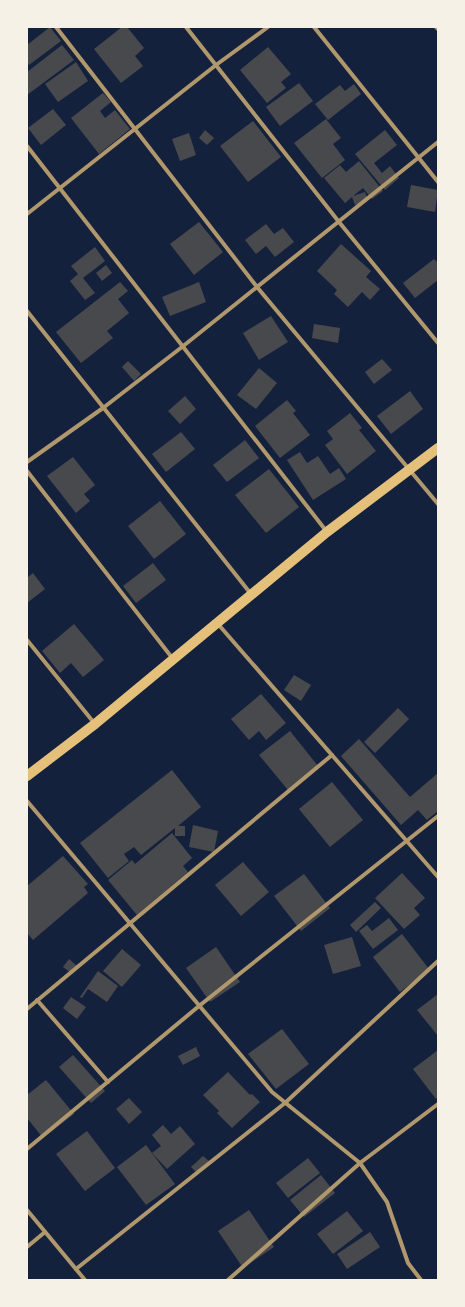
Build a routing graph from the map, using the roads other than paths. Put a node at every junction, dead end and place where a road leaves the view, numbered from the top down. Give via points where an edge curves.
1 (56, 27) edge
2 (186, 27) edge
3 (268, 27) edge
4 (314, 27) edge
5 (216, 65) junction
6 (135, 129) junction
7 (438, 142) edge
8 (27, 146) edge
9 (418, 158) junction
10 (438, 182) edge
11 (60, 189) junction
12 (27, 214) edge
13 (339, 222) junction
14 (257, 287) junction
15 (27, 311) edge
16 (438, 343) edge
17 (182, 347) junction
18 (103, 408) junction
19 (438, 448) edge
20 (27, 462) edge
21 (410, 469) junction
22 (27, 471) edge
23 (438, 504) edge
24 (327, 532) junction
25 (251, 594) junction
26 (217, 623) junction
27 (27, 640) edge
28 (173, 660) junction
29 (95, 724) junction
30 (332, 756) junction
31 (27, 776) edge
32 (27, 801) edge
33 (438, 816) edge
34 (406, 841) junction
35 (438, 877) edge
36 (130, 924) junction
37 (438, 961) edge
38 (37, 1000) junction
39 (199, 1006) junction
40 (27, 1009) edge
41 (108, 1082) junction
42 (284, 1103) junction
43 (438, 1104) edge
44 (27, 1149) edge
45 (360, 1163) junction
46 (27, 1210) edge
47 (45, 1232) junction
48 (27, 1247) edge
49 (76, 1269) junction
50 (85, 1280) edge
51 (228, 1280) edge
52 (421, 1280) edge

1 - 6 street
2 - 5 street
3 - 5 street
4 - 9 street
5 - 6 street
5 - 13 street
6 - 11 street
6 - 14 street
7 - 9 street
8 - 11 street
9 - 10 street
9 - 13 street
11 - 12 street
11 - 17 street
13 - 14 street
13 - 16 street
14 - 17 street
14 - 21 street
15 - 18 street
17 - 18 street
17 - 24 street
18 - 20 street
18 - 25 street
19 - 21 main road
21 - 23 street
21 - 24 main road
22 - 28 street
24 - 25 main road
25 - 26 main road
26 - 28 main road
26 - 30 street
27 - 29 street
28 - 29 main road
29 - 31 main road
30 - 34 street
30 - 36 street
32 - 36 street
33 - 34 street
34 - 35 street
34 - 39 street
36 - 38 street
36 - 39 street
37 - 42 street
38 - 40 street
38 - 41 street
39 - 41 street
39 - 42 street
41 - 44 street
42 - 45 street
42 - 49 street
43 - 45 street
45 - 51 street
45 - 52 street via 388,1202 408,1263
46 - 47 street
47 - 48 street
47 - 49 street
49 - 50 street

